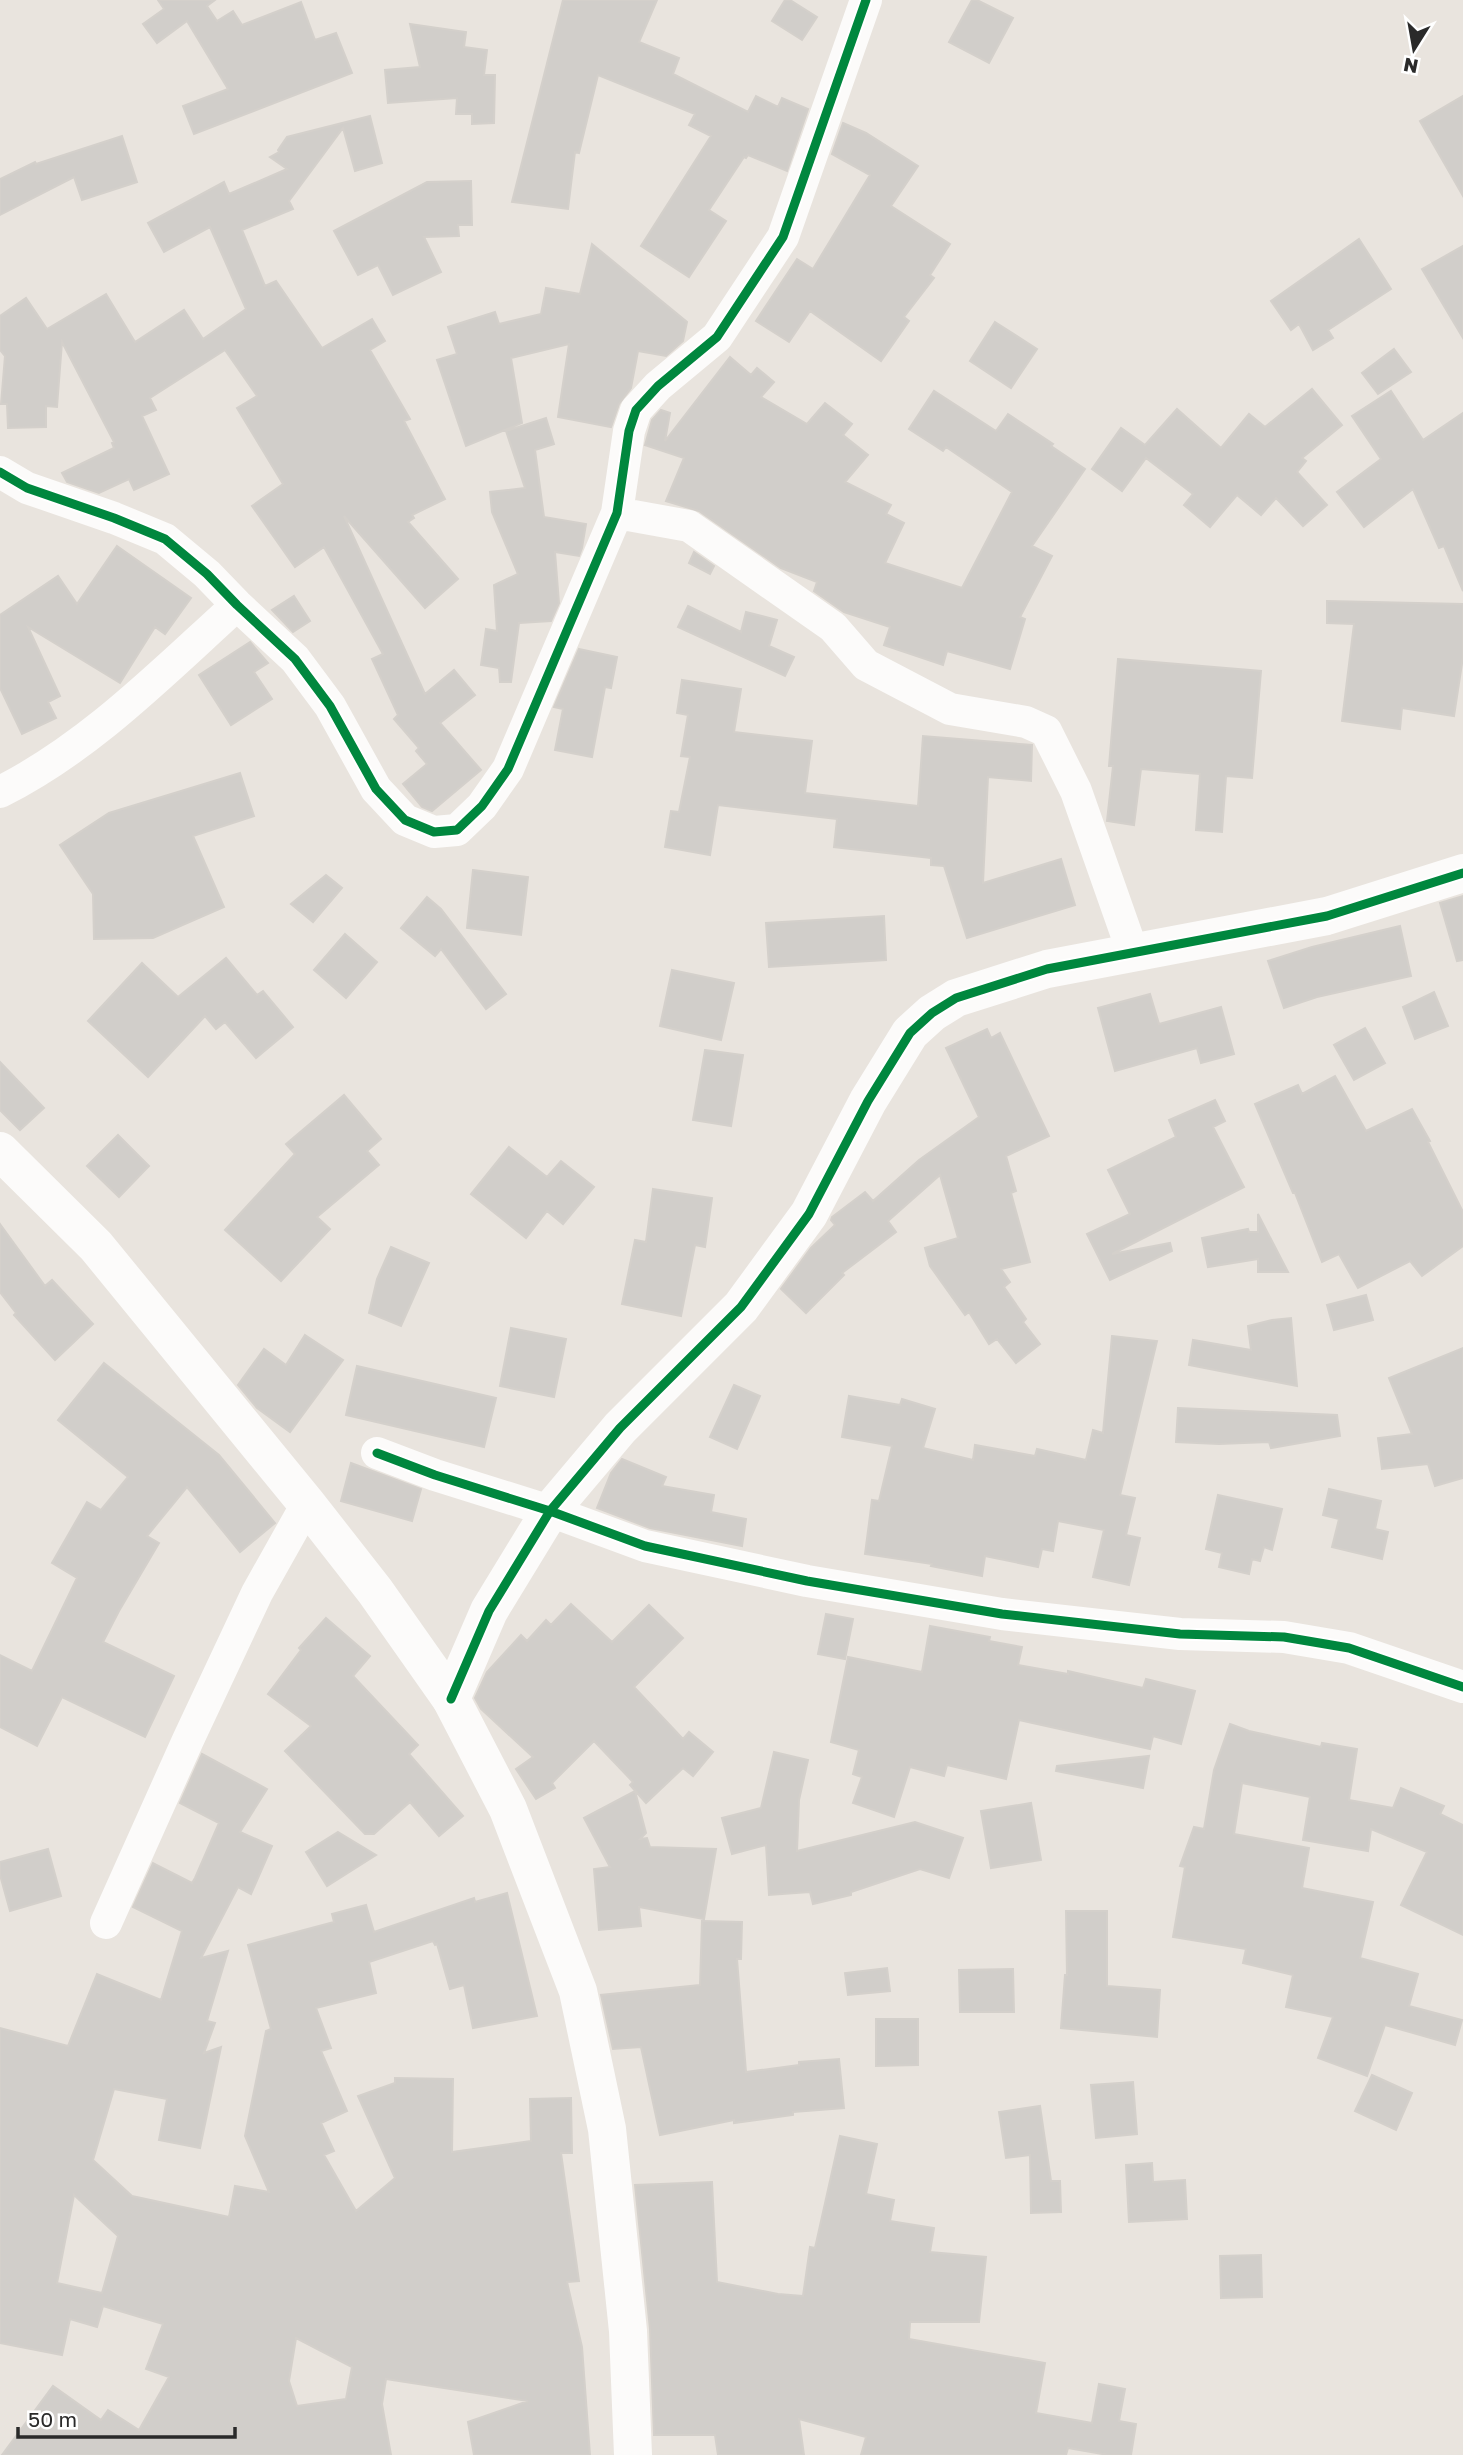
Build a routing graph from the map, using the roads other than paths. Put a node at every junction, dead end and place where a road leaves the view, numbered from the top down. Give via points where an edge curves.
1 (866, 0) edge
2 (0, 472) edge
3 (617, 513) junction
4 (237, 605) junction
5 (0, 792) edge
6 (1463, 873) edge
7 (1133, 953) junction
8 (0, 1151) edge
9 (377, 1453) dead end
10 (307, 1504) junction
11 (550, 1511) junction
12 (1463, 1687) edge
13 (451, 1699) junction
14 (106, 1923) dead end
15 (633, 2455) edge

1 - 3 street via 783,237 717,337 657,386 636,410
2 - 4 street via 27,488 165,539
3 - 4 street via 508,769 482,806 457,830 434,832 405,820 376,789 330,706 295,659
3 - 7 street via 689,526 833,627 866,665 950,709 1046,731 1076,791
4 - 5 street via 107,722
6 - 7 main road via 1327,916
7 - 11 main road via 1047,969 956,998 911,1033 868,1101 809,1214 741,1307 620,1428
8 - 10 main road via 96,1246
9 - 11 street
10 - 13 main road
10 - 14 street via 257,1593
11 - 12 street via 645,1546 807,1581 1002,1614 1180,1634 1284,1637 1349,1648
11 - 13 main road via 489,1611
13 - 15 main road via 508,1809 579,1991 607,2129 628,2331

